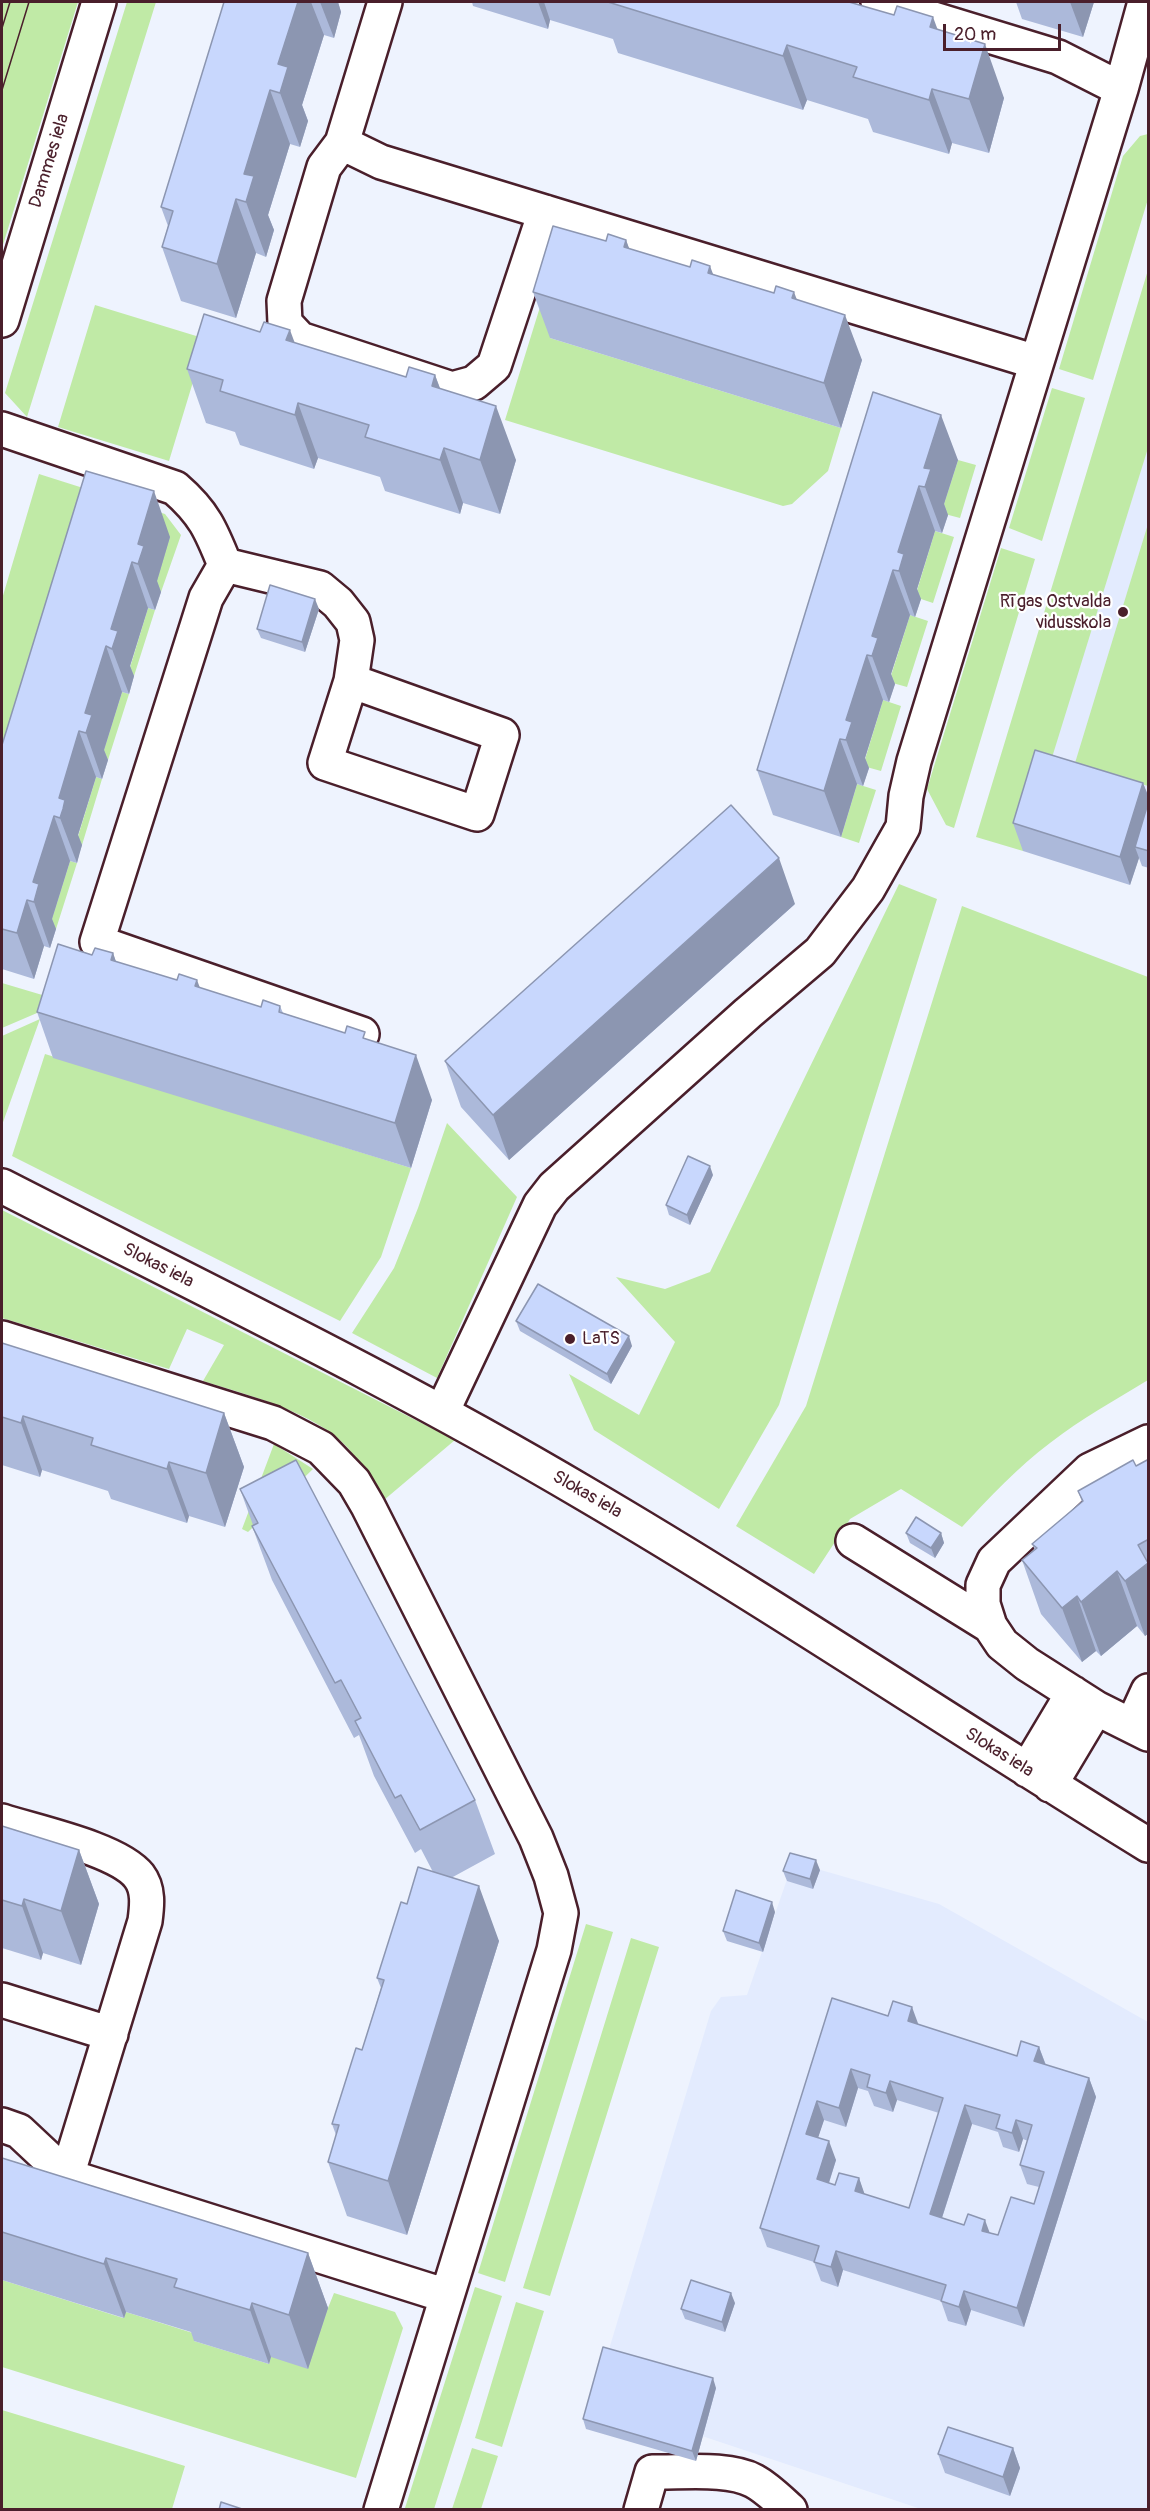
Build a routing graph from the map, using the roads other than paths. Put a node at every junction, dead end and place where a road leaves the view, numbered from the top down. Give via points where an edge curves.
1 (99, 2) edge
2 (385, 2) edge
3 (878, 2) edge
4 (1145, 2) edge
5 (1120, 89) junction
6 (342, 143) junction
7 (545, 212) junction
8 (2, 320) edge
9 (1036, 362) junction
10 (2, 429) edge
11 (225, 565) junction
12 (351, 681) junction
13 (362, 1034) edge
14 (2, 1186) edge
15 (2, 1338) edge
16 (442, 1412) junction
17 (1149, 1442) edge
18 (852, 1541) dead end
19 (990, 1626) junction
20 (1149, 1691) edge
21 (1084, 1700) junction
22 (1140, 1730) edge
23 (1038, 1778) junction
24 (2, 1821) edge
25 (1149, 1845) edge
26 (2, 2000) edge
27 (111, 2034) junction
28 (2, 2125) edge
29 (67, 2176) junction
30 (447, 2296) junction
31 (381, 2510) edge
32 (641, 2510) edge
33 (790, 2510) edge

1 - 8 street, Dammes iela
2 - 6 street
3 - 5 street via 1058,57
4 - 5 street
5 - 9 street
6 - 7 street via 381,162
6 - 7 street via 324,167 284,301 285,323 300,339 452,389 474,383 494,366
7 - 9 street
9 - 16 street via 914,761 903,827 868,889 820,952 554,1187 540,1205
10 - 11 street via 175,488 209,526
11 - 12 street via 320,588 338,603 353,622 357,640
11 - 13 street via 206,598 97,942
12 - 12 street via 502,735 477,814 325,763
14 - 16 street, Slokas iela
15 - 30 street via 255,1416 321,1448 336,1461 368,1506 536,1838 561,1913 554,1950
16 - 23 street, Slokas iela via 699,1562
17 - 19 street via 1090,1470 994,1561 983,1585 983,1604
18 - 19 street
19 - 21 street via 1002,1644 1027,1664
20 - 22 street
21 - 22 street
21 - 23 street
23 - 25 street, Slokas iela
24 - 27 street via 106,1854 125,1863 146,1889 145,1921
26 - 27 street
27 - 29 street
28 - 29 street via 19,2131
29 - 30 street
30 - 31 street
32 - 33 street via 652,2472 716,2473 746,2478

